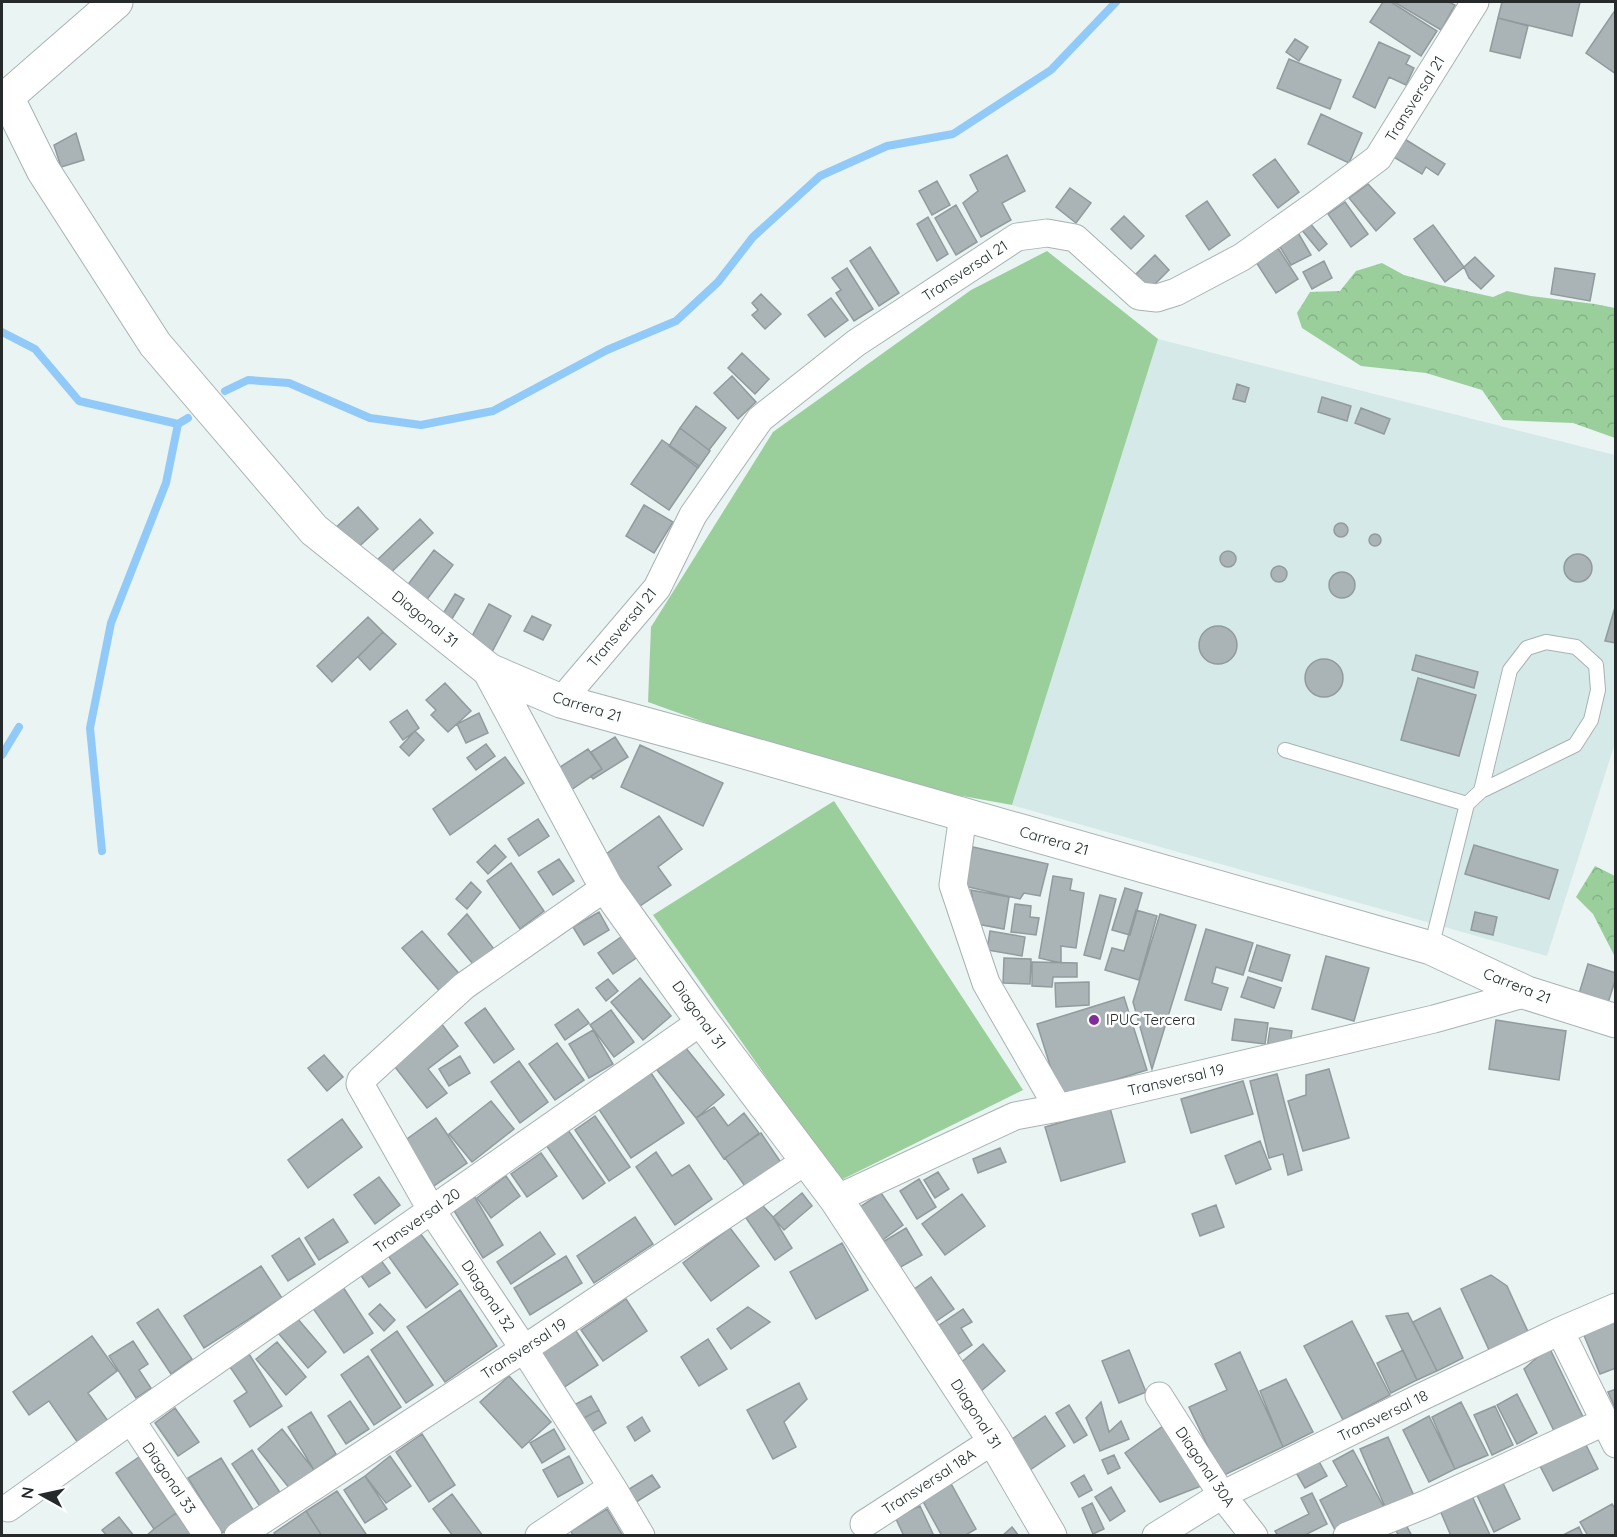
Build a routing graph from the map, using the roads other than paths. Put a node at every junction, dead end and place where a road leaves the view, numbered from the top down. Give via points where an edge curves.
1 (116, 2) edge
2 (1475, 2) edge
3 (3, 94) edge
4 (489, 670) junction
5 (561, 701) junction
6 (1285, 750) dead end
7 (1481, 791) junction
8 (1467, 804) junction
9 (963, 815) junction
10 (606, 887) junction
11 (1431, 948) junction
12 (1527, 993) junction
13 (702, 1021) junction
14 (1616, 1021) edge
15 (1058, 1108) junction
16 (807, 1160) junction
17 (836, 1199) junction
18 (432, 1211) junction
19 (1616, 1307) edge
20 (1560, 1331) junction
21 (524, 1349) junction
22 (1159, 1396) dead end
23 (131, 1420) junction
24 (1610, 1433) edge
25 (994, 1440) junction
26 (612, 1487) junction
27 (1222, 1495) junction
28 (8, 1508) dead end
29 (864, 1524) dead end
30 (208, 1536) edge
31 (238, 1536) edge
32 (539, 1536) edge
33 (640, 1536) edge
34 (1050, 1536) edge
35 (1156, 1536) edge
36 (1254, 1536) edge
37 (1347, 1536) edge

1 - 3 street
2 - 5 street, Transversal 21 via 1378,158 1242,257 1157,298 1139,296 1075,238 1047,233 1017,237 856,343 760,419 693,515 657,588
3 - 4 street, Diagonal 31 via 43,171 154,344 314,530
4 - 5 street, Carrera 21
4 - 10 street, Diagonal 31
5 - 9 street, Carrera 21
6 - 8 lane
7 - 7 lane via 1575,745 1591,720 1599,690 1596,665 1576,647 1546,642 1527,648 1510,670
7 - 8 lane
8 - 11 lane
9 - 11 street, Carrera 21
9 - 15 street via 953,885 986,983
10 - 13 street, Diagonal 31
10 - 18 street, Diagonal 32 via 464,986 361,1080
11 - 12 street, Carrera 21
12 - 14 street, Carrera 21
12 - 15 street, Transversal 19 via 1434,1019
13 - 16 street, Diagonal 31
13 - 18 street, Transversal 20
15 - 17 street, Transversal 19 via 1015,1116
16 - 17 street, Diagonal 31
16 - 21 street, Transversal 19
17 - 25 street, Diagonal 31
18 - 21 street, Diagonal 32
18 - 23 street, Transversal 20
19 - 20 street, Transversal 18
20 - 24 street
20 - 27 street, Transversal 18
21 - 26 street, Diagonal 32
21 - 31 street, Transversal 19
22 - 27 street, Diagonal 30A
23 - 28 street, Transversal 20
23 - 30 street, Diagonal 33
24 - 37 street
25 - 29 street, Transversal 18A
25 - 34 street, Diagonal 31
26 - 32 street
26 - 33 street, Diagonal 32
27 - 35 street, Transversal 18
27 - 36 street, Diagonal 30A

